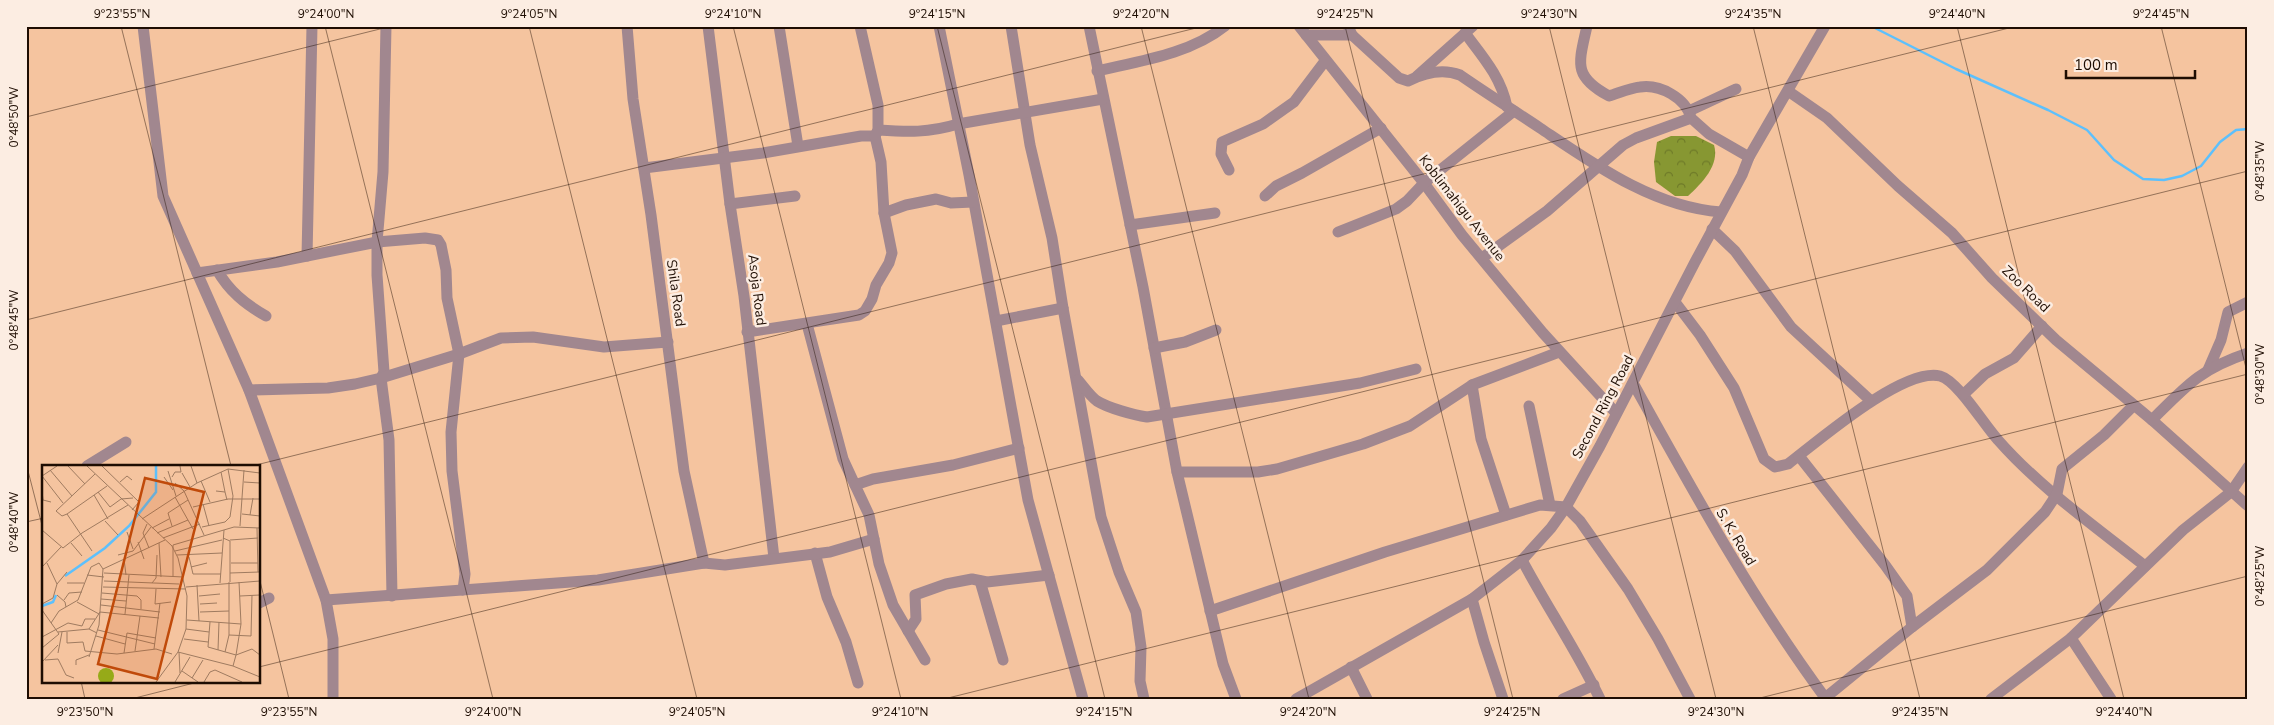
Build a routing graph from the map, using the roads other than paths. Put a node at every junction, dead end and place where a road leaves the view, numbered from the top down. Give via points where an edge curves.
1 (143, 26) edge
2 (312, 26) edge
3 (386, 26) edge
4 (627, 26) edge
5 (708, 26) edge
6 (779, 26) edge
7 (860, 26) edge
8 (939, 26) edge
9 (1010, 26) edge
10 (1088, 26) edge
11 (1225, 26) edge
12 (1587, 26) edge
13 (1825, 26) edge
14 (1303, 30) edge
15 (1469, 30) edge
16 (1350, 31) edge
17 (1325, 61) junction
18 (1097, 72) junction
19 (1416, 77) junction
20 (1736, 89) dead end
21 (1788, 91) junction
22 (1103, 99) junction
23 (1510, 109) junction
24 (1024, 112) junction
25 (1690, 114) junction
26 (958, 124) junction
27 (1381, 128) junction
28 (877, 133) junction
29 (798, 146) junction
30 (1750, 157) junction
31 (725, 158) junction
32 (644, 168) junction
33 (1597, 168) junction
34 (1228, 170) dead end
35 (1424, 183) junction
36 (795, 196) dead end
37 (1265, 196) dead end
38 (973, 202) junction
39 (730, 204) junction
40 (1721, 212) junction
41 (1215, 213) dead end
42 (884, 214) junction
43 (1130, 225) junction
44 (1712, 229) junction
45 (1338, 232) dead end
46 (377, 242) junction
47 (307, 256) junction
48 (1482, 258) junction
49 (217, 270) junction
50 (197, 273) junction
51 (1675, 302) junction
52 (2248, 302) edge
53 (1063, 308) junction
54 (266, 316) dead end
55 (996, 321) junction
56 (807, 324) junction
57 (2042, 326) junction
58 (1216, 330) dead end
59 (747, 332) junction
60 (668, 342) junction
61 (1154, 348) junction
62 (1559, 352) junction
63 (459, 354) junction
64 (2248, 354) edge
65 (1416, 369) dead end
66 (2208, 370) junction
67 (381, 378) junction
68 (1078, 380) junction
69 (1633, 383) junction
70 (1472, 385) junction
71 (249, 390) junction
72 (1964, 394) junction
73 (1871, 401) junction
74 (2134, 405) junction
75 (1528, 406) dead end
76 (1616, 413) junction
77 (1166, 415) junction
78 (2152, 420) junction
79 (126, 442) dead end
80 (1019, 448) junction
81 (1799, 456) junction
82 (89, 465) edge
83 (2248, 467) edge
84 (1177, 472) junction
85 (855, 485) junction
86 (2231, 492) junction
87 (2057, 494) junction
88 (1550, 505) junction
89 (2248, 506) edge
90 (1566, 507) junction
91 (1506, 515) junction
92 (874, 539) junction
93 (815, 553) junction
94 (774, 558) junction
95 (1522, 560) junction
96 (704, 563) junction
97 (2145, 566) junction
98 (1049, 575) junction
99 (980, 581) junction
100 (463, 590) junction
101 (392, 596) junction
102 (1472, 599) junction
103 (326, 600) junction
104 (1210, 611) junction
105 (1912, 627) junction
106 (908, 631) junction
107 (2071, 638) junction
108 (925, 660) dead end
109 (1003, 660) dead end
110 (1351, 667) junction
111 (858, 683) dead end
112 (1594, 685) junction
113 (1826, 698) edge
114 (333, 699) edge
115 (1083, 699) edge
116 (1144, 699) edge
117 (1236, 699) edge
118 (1296, 699) edge
119 (1367, 699) edge
120 (1503, 699) edge
121 (1563, 699) edge
122 (1600, 699) edge
123 (1690, 699) edge
124 (1992, 699) edge
125 (2111, 699) edge

1 - 50 street via 163,196
2 - 47 street
3 - 46 street via 384,172
4 - 32 street, Shila Road via 630,75
5 - 31 street, Asoja Road
6 - 29 street
7 - 28 street via 878,105
8 - 26 street
9 - 24 street
10 - 18 street
11 - 18 street via 1216,34 1173,52
12 - 25 street via 1580,58 1582,72 1592,86 1609,96 1640,87 1656,88 1674,95
13 - 21 street, Second Ring Road
14 - 16 street
14 - 17 street, Koblimahigu Avenue
15 - 19 street
15 - 23 street via 1497,76
16 - 19 street via 1399,78 1408,81
17 - 27 street, Koblimahigu Avenue
17 - 34 street via 1294,102 1263,124 1222,142 1221,154
18 - 22 street
19 - 23 street via 1450,72
20 - 25 street
21 - 30 street, Second Ring Road
21 - 57 street, Zoo Road via 1827,118 1952,233 1992,278
22 - 24 street
22 - 43 street
23 - 33 street
23 - 35 street
24 - 26 street
24 - 53 street via 1052,238
25 - 30 street via 1709,134
25 - 33 street via 1623,145
26 - 28 street via 914,133
26 - 38 street
27 - 35 street, Koblimahigu Avenue
27 - 37 street via 1276,186
28 - 29 street
28 - 42 street
29 - 31 street
30 - 40 street, Second Ring Road
31 - 32 street
31 - 39 street, Asoja Road
32 - 60 street, Shila Road
33 - 40 street via 1661,198
33 - 48 street via 1547,211
35 - 45 street via 1396,208
35 - 48 street, Koblimahigu Avenue
36 - 39 street
38 - 42 street via 951,203 936,199 906,205
38 - 55 street
39 - 59 street, Asoja Road
40 - 44 street, Second Ring Road
41 - 43 street
42 - 56 street via 892,253 865,310 853,316
43 - 61 street
44 - 51 street, Second Ring Road
44 - 73 street via 1735,251 1791,327
46 - 47 street
46 - 63 street via 425,238 438,240 441,244 447,298
46 - 67 street via 384,372
47 - 49 street
48 - 62 street, Koblimahigu Avenue
49 - 50 street
49 - 54 street via 236,295
50 - 71 street
51 - 69 street, Second Ring Road
51 - 81 street via 1700,334 1734,388 1764,459 1776,467
52 - 66 street via 2228,312 2221,340
53 - 55 street
53 - 68 street
55 - 80 street
56 - 59 street
56 - 85 street via 842,458
57 - 72 street via 2014,358 1985,374
57 - 74 street, Zoo Road
58 - 61 street via 1185,342
59 - 94 street, Asoja Road
60 - 63 street via 604,347 522,336 501,338
60 - 96 street, Shila Road via 684,471
61 - 77 street
62 - 70 street
62 - 76 street, Koblimahigu Avenue
63 - 67 street
63 - 100 street via 451,432 452,471 465,574
64 - 66 street via 2220,362
65 - 77 street via 1360,383
66 - 78 street via 2189,383
67 - 71 street via 328,388
67 - 101 street via 389,440
68 - 77 street via 1096,400 1131,415
68 - 116 street via 1101,517 1136,612
69 - 76 street, Second Ring Road
69 - 113 street, S. K. Road via 1733,560
70 - 84 street via 1410,426 1363,444 1277,469
70 - 91 street via 1481,439
71 - 103 street
72 - 73 street via 1940,376 1930,376 1904,384
72 - 87 street via 1998,441
73 - 81 street
74 - 78 street, Zoo Road
74 - 87 street via 2062,469
75 - 88 street
76 - 90 street, Second Ring Road
77 - 84 street
78 - 86 street, Zoo Road
79 - 82 street
80 - 85 street
80 - 98 street via 1028,500
81 - 105 street via 1907,596
83 - 86 street
84 - 104 street
85 - 92 street via 869,515
86 - 89 street, Zoo Road
86 - 97 street via 2205,511
87 - 97 street
87 - 105 street via 2044,512 1987,570
88 - 90 street
88 - 91 street
90 - 95 street, Second Ring Road
90 - 123 street via 1580,521 1628,590
91 - 104 street
92 - 93 street
92 - 106 street via 893,605
93 - 94 street
93 - 111 street
94 - 96 street via 725,565
95 - 102 street, Second Ring Road
95 - 112 street
96 - 100 street via 598,580
97 - 107 street
98 - 99 street
98 - 115 street
99 - 106 street via 972,579 946,584 914,595 916,619
99 - 109 street
100 - 101 street
101 - 103 street
102 - 110 street, Second Ring Road
102 - 120 street
103 - 114 street via 334,639
104 - 117 street via 1223,664
105 - 113 street
106 - 108 street
107 - 124 street
107 - 125 street
110 - 118 street, Second Ring Road
110 - 119 street
112 - 121 street
112 - 122 street

